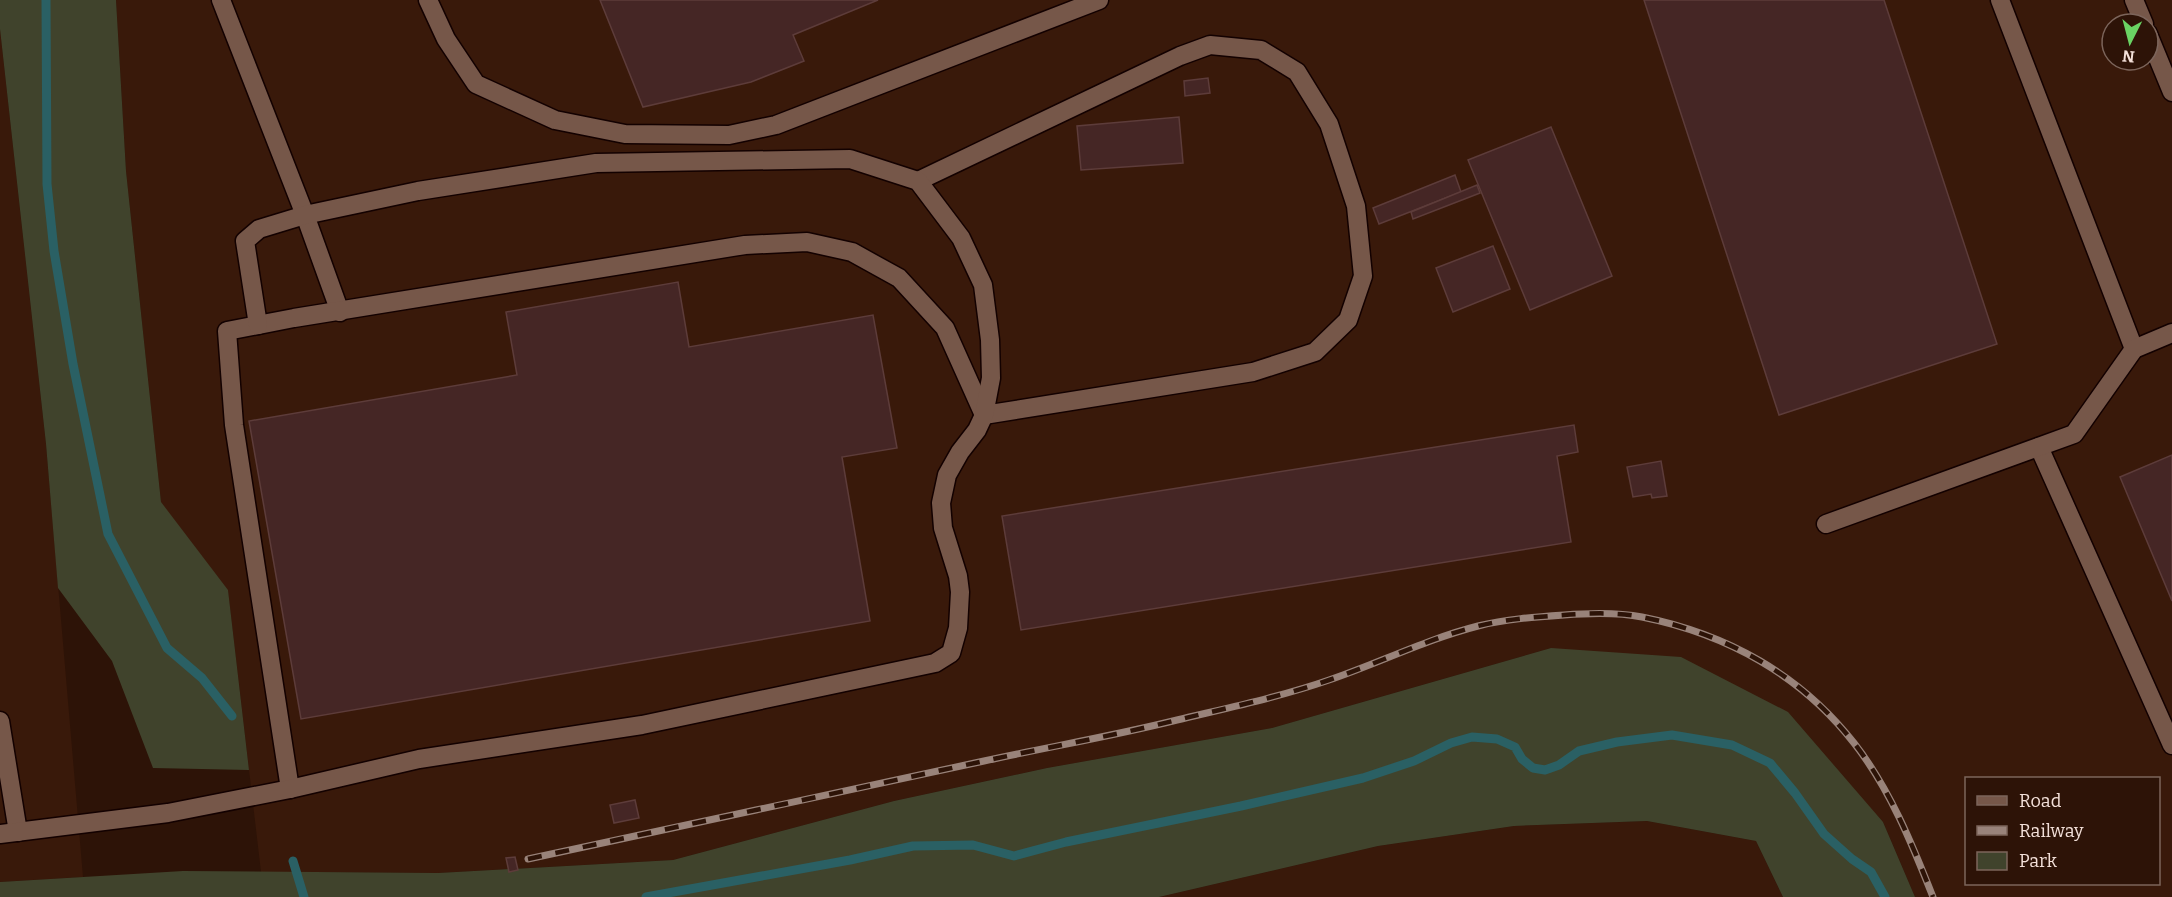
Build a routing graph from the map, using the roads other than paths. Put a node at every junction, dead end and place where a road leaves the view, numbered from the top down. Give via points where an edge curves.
1 (221, 0) edge
2 (428, 0) edge
3 (1099, 0) edge
4 (2000, 0) edge
5 (2160, 63) edge
6 (2172, 92) edge
7 (918, 181) junction
8 (305, 215) junction
9 (340, 312) junction
10 (258, 325) junction
11 (2172, 333) edge
12 (2134, 349) junction
13 (984, 415) junction
14 (2039, 447) junction
15 (1826, 524) dead end
16 (0, 721) edge
17 (2172, 745) edge
18 (290, 789) junction
19 (9, 833) edge

1 - 8 lane
2 - 3 lane via 446,39 476,84 555,120 625,134 729,135 776,124
4 - 12 lane
5 - 6 lane
7 - 8 lane via 850,159 596,163 418,191
7 - 13 lane via 961,238 983,285 991,378
7 - 13 lane via 1210,45 1261,50 1297,72 1329,124 1356,206 1363,276 1348,320 1315,352 1253,372
8 - 9 lane
8 - 10 lane via 259,229 245,241
9 - 10 lane
9 - 13 lane via 745,245 807,242 852,252 899,278 945,328
10 - 18 lane via 227,331 234,425
11 - 12 lane
12 - 14 lane via 2074,434
13 - 18 lane via 947,475 941,503 958,576 960,610 951,653 935,663 642,725 418,759
14 - 15 lane
14 - 17 lane
16 - 19 lane
18 - 19 lane via 168,813

